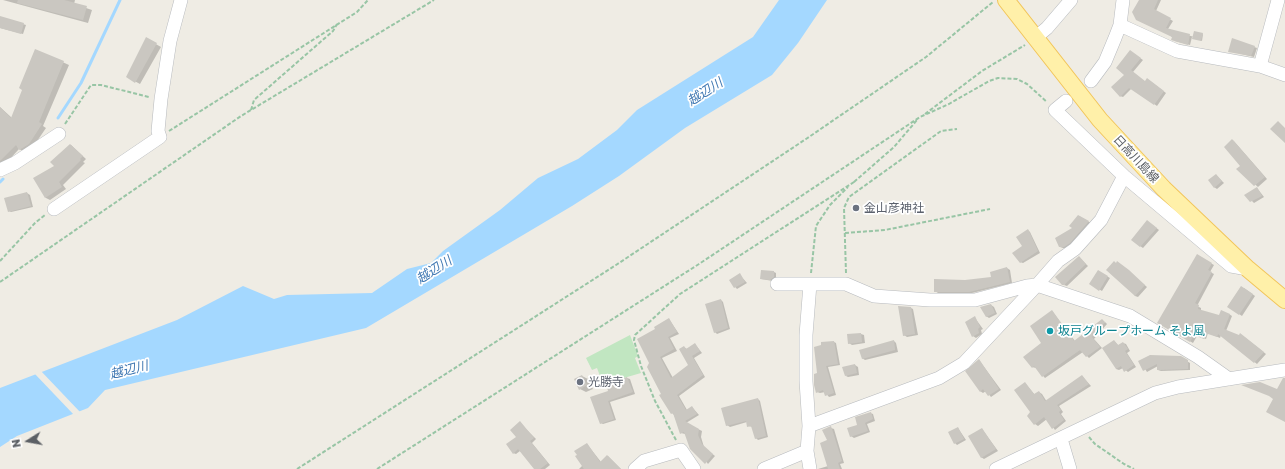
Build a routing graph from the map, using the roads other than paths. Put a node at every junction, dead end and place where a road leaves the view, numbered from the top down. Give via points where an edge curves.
1 (181, 0) edge
2 (1006, 0) edge
3 (1071, 0) edge
4 (1123, 0) edge
5 (1278, 0) edge
6 (1120, 25) junction
7 (1030, 32) junction
8 (1260, 66) junction
9 (1285, 75) edge
10 (1091, 81) dead end
11 (1066, 101) dead end
12 (59, 134) road end
13 (0, 170) edge
14 (1124, 176) junction
15 (54, 209) road end
16 (1248, 269) junction
17 (777, 284) dead end
18 (810, 284) junction
19 (1037, 285) junction
20 (1285, 300) edge
21 (1285, 370) edge
22 (1229, 379) junction
23 (809, 426) junction
24 (1061, 439) junction
25 (806, 451) junction
26 (635, 469) edge
27 (694, 469) edge
28 (764, 469) edge
29 (810, 469) edge
30 (996, 469) edge
31 (1070, 469) edge

1 - 15 street via 170,41 161,99 158,131 160,137
2 - 7 main road, 日高川島線
3 - 7 street via 1047,28
4 - 6 street
5 - 8 street
6 - 8 street via 1177,51
6 - 10 street via 1105,62
7 - 16 main road, 日高川島線 via 1100,120 1164,189
8 - 9 street
11 - 14 street via 1055,110
12 - 13 street
14 - 16 street via 1231,266
14 - 19 street via 1101,220
16 - 20 main road, 日高川島線
17 - 18 street
18 - 19 street via 846,284 874,296 930,300 975,300
18 - 23 street via 806,335
19 - 22 street via 1130,316 1192,353
19 - 23 street via 986,340 939,378
21 - 22 street
22 - 24 street via 1155,393
23 - 25 street
24 - 30 street
24 - 31 street
25 - 28 street
25 - 29 street
26 - 27 street via 644,461 681,450

